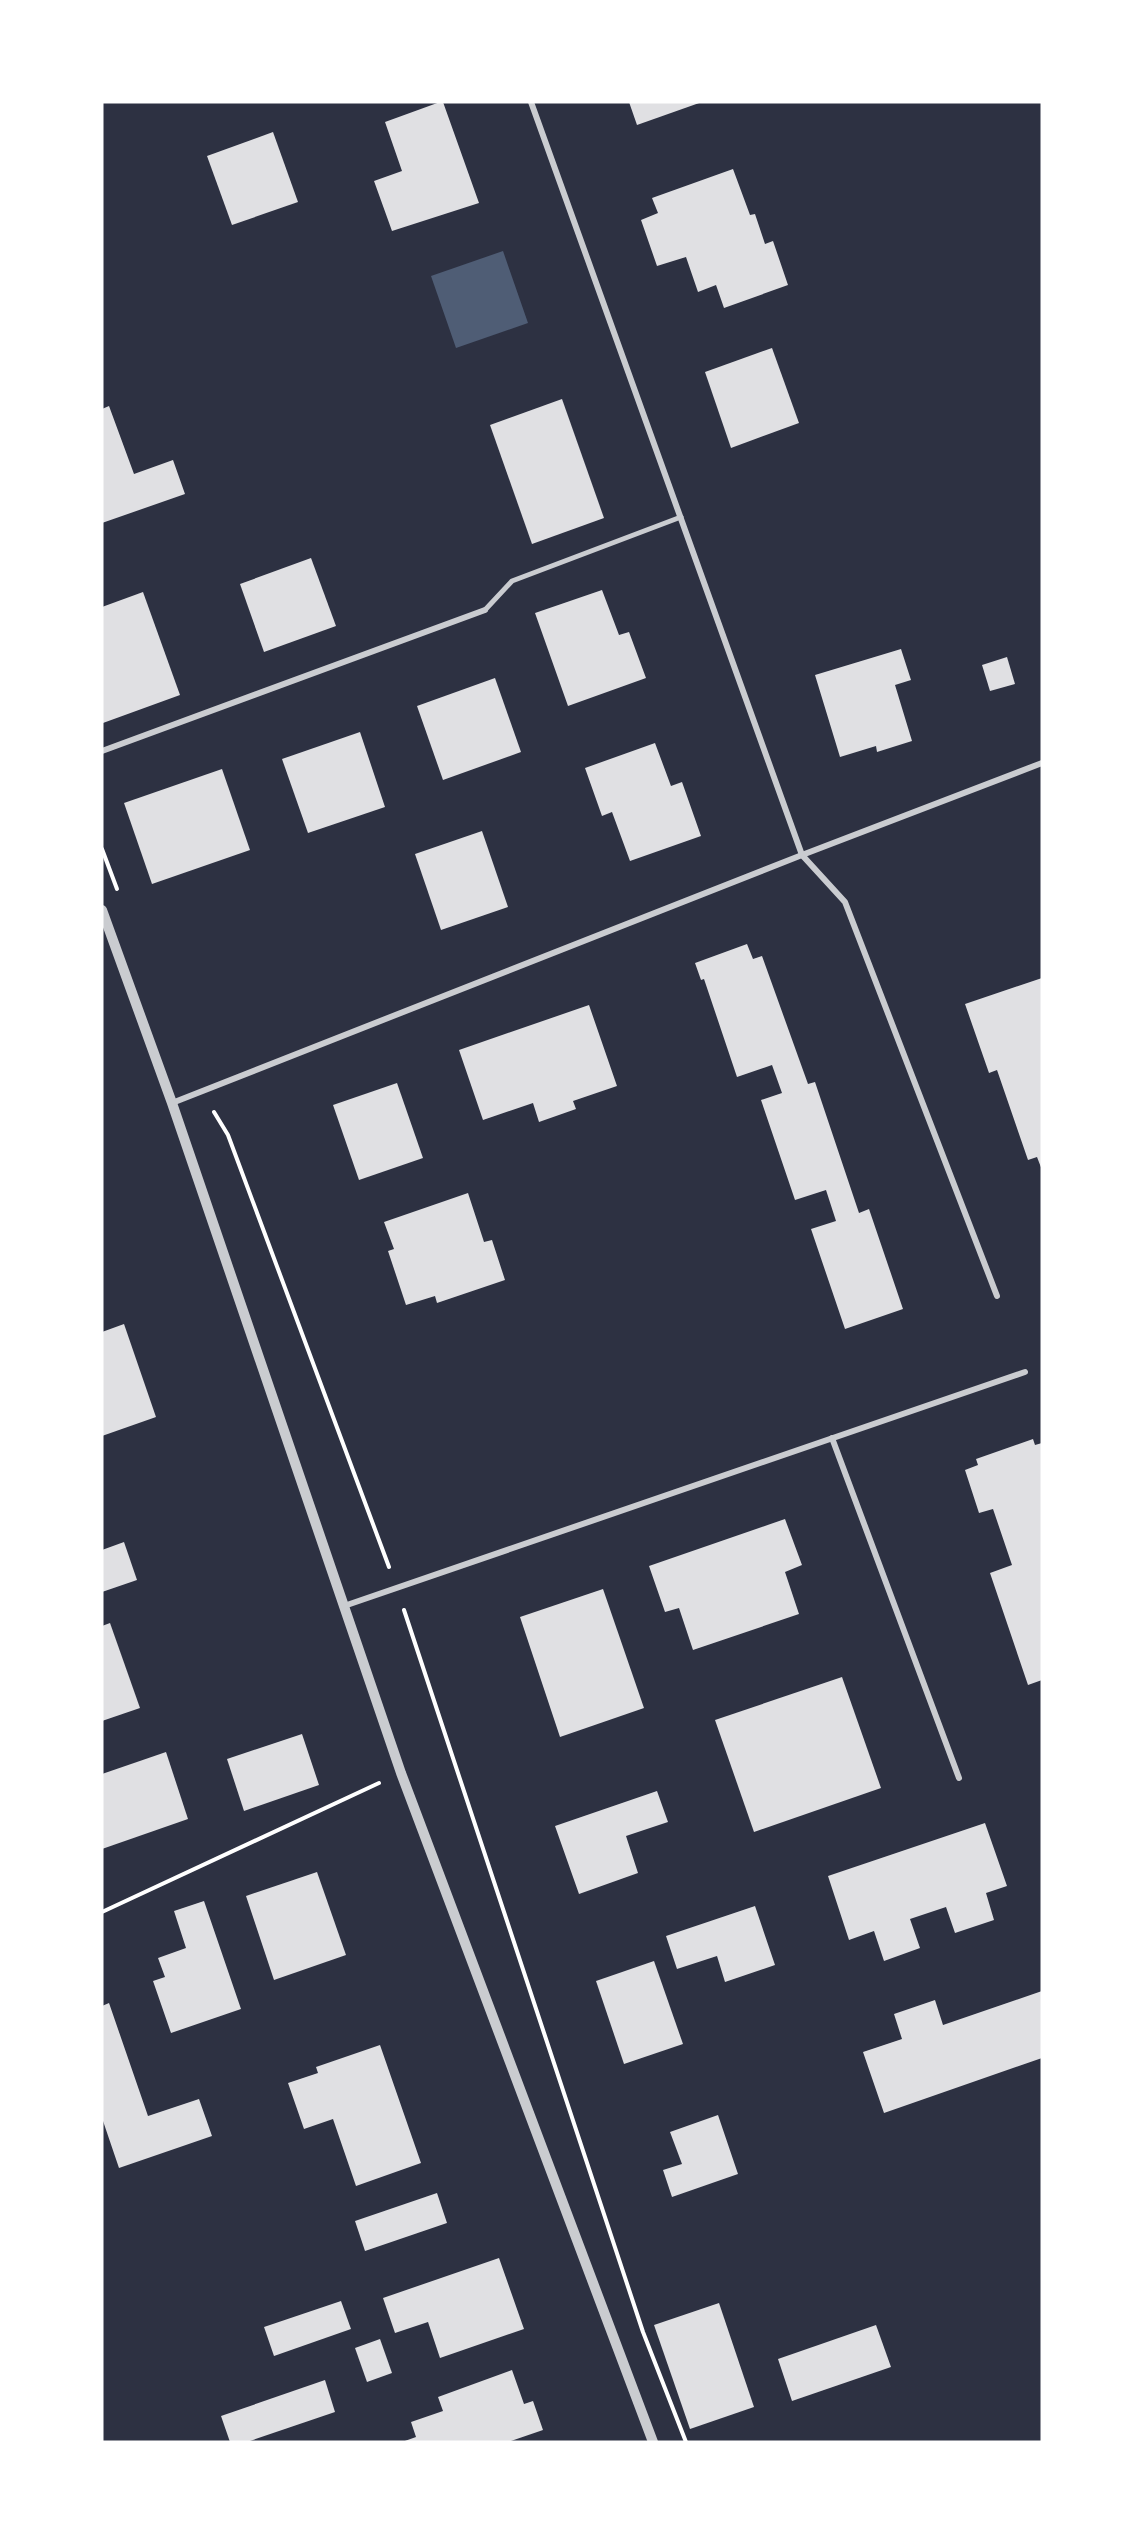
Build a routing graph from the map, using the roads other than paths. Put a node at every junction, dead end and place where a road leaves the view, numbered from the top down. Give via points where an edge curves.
1 (531, 102) edge
2 (681, 517) junction
3 (485, 610) joint
4 (102, 751) edge
5 (1042, 764) edge
6 (802, 855) junction
7 (102, 910) edge
8 (172, 1103) junction
9 (996, 1296) dead end
10 (1025, 1372) dead end
11 (832, 1438) junction
12 (344, 1606) junction
13 (959, 1778) dead end
14 (653, 2442) edge

1 - 2 street
2 - 3 street via 512,581
2 - 6 street
3 - 4 street
5 - 6 street
6 - 8 street
6 - 9 street via 845,902
7 - 8 street
8 - 12 street
10 - 11 street
11 - 12 street
11 - 13 street
12 - 14 street via 401,1773

